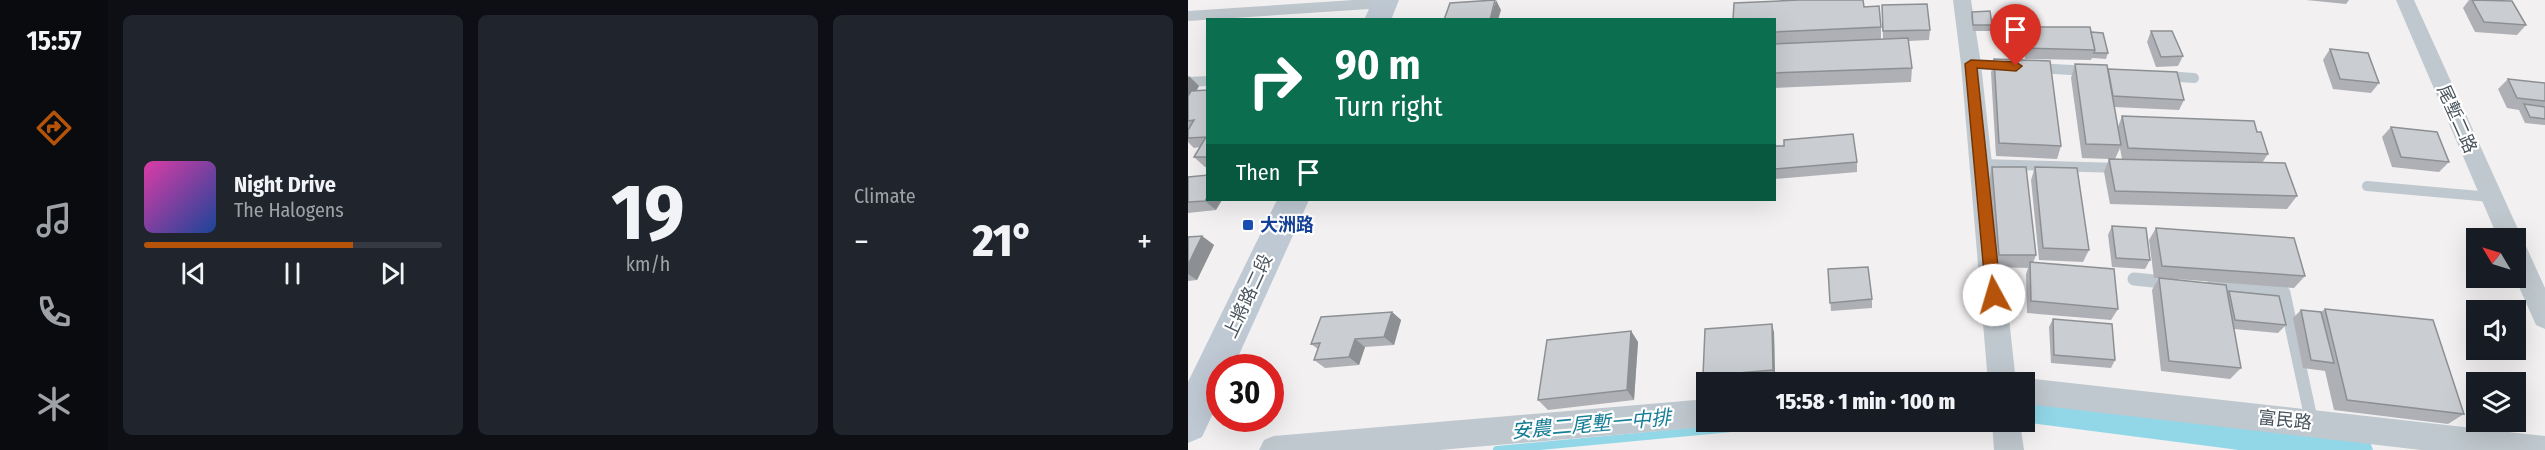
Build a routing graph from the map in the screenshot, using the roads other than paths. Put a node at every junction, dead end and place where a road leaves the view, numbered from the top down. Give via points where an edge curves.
1 (1962, 0) edge
2 (2405, 0) edge
3 (1382, 7) edge
4 (1188, 16) edge
5 (1971, 64) junction
6 (2100, 72) edge
7 (2147, 75) edge
8 (2194, 78) dead end
9 (1206, 81) edge
10 (1188, 82) edge
11 (1981, 164) junction
12 (2133, 168) edge
13 (2367, 186) dead end
14 (2491, 196) junction
15 (1293, 201) edge
16 (2505, 228) edge
17 (2526, 274) edge
18 (2134, 279) dead end
19 (2545, 317) edge
20 (2001, 372) edge
21 (2035, 392) edge
22 (1696, 414) edge
23 (2312, 423) junction
24 (1188, 424) edge
25 (2007, 432) edge
26 (1274, 450) edge
27 (2009, 450) edge
28 (2545, 450) edge

1 - 5 street
2 - 14 street, 尾塹二路
3 - 4 lane
5 - 6 lane
5 - 11 street
7 - 8 lane
9 - 10 lane
11 - 12 lane
11 - 20 street
13 - 14 lane
14 - 16 street, 尾塹二路
15 - 24 main road, 上將路二段
17 - 19 street
18 - 23 lane via 2284,293
21 - 23 street, 富民路
22 - 26 street
23 - 28 street, 富民路
25 - 27 street

